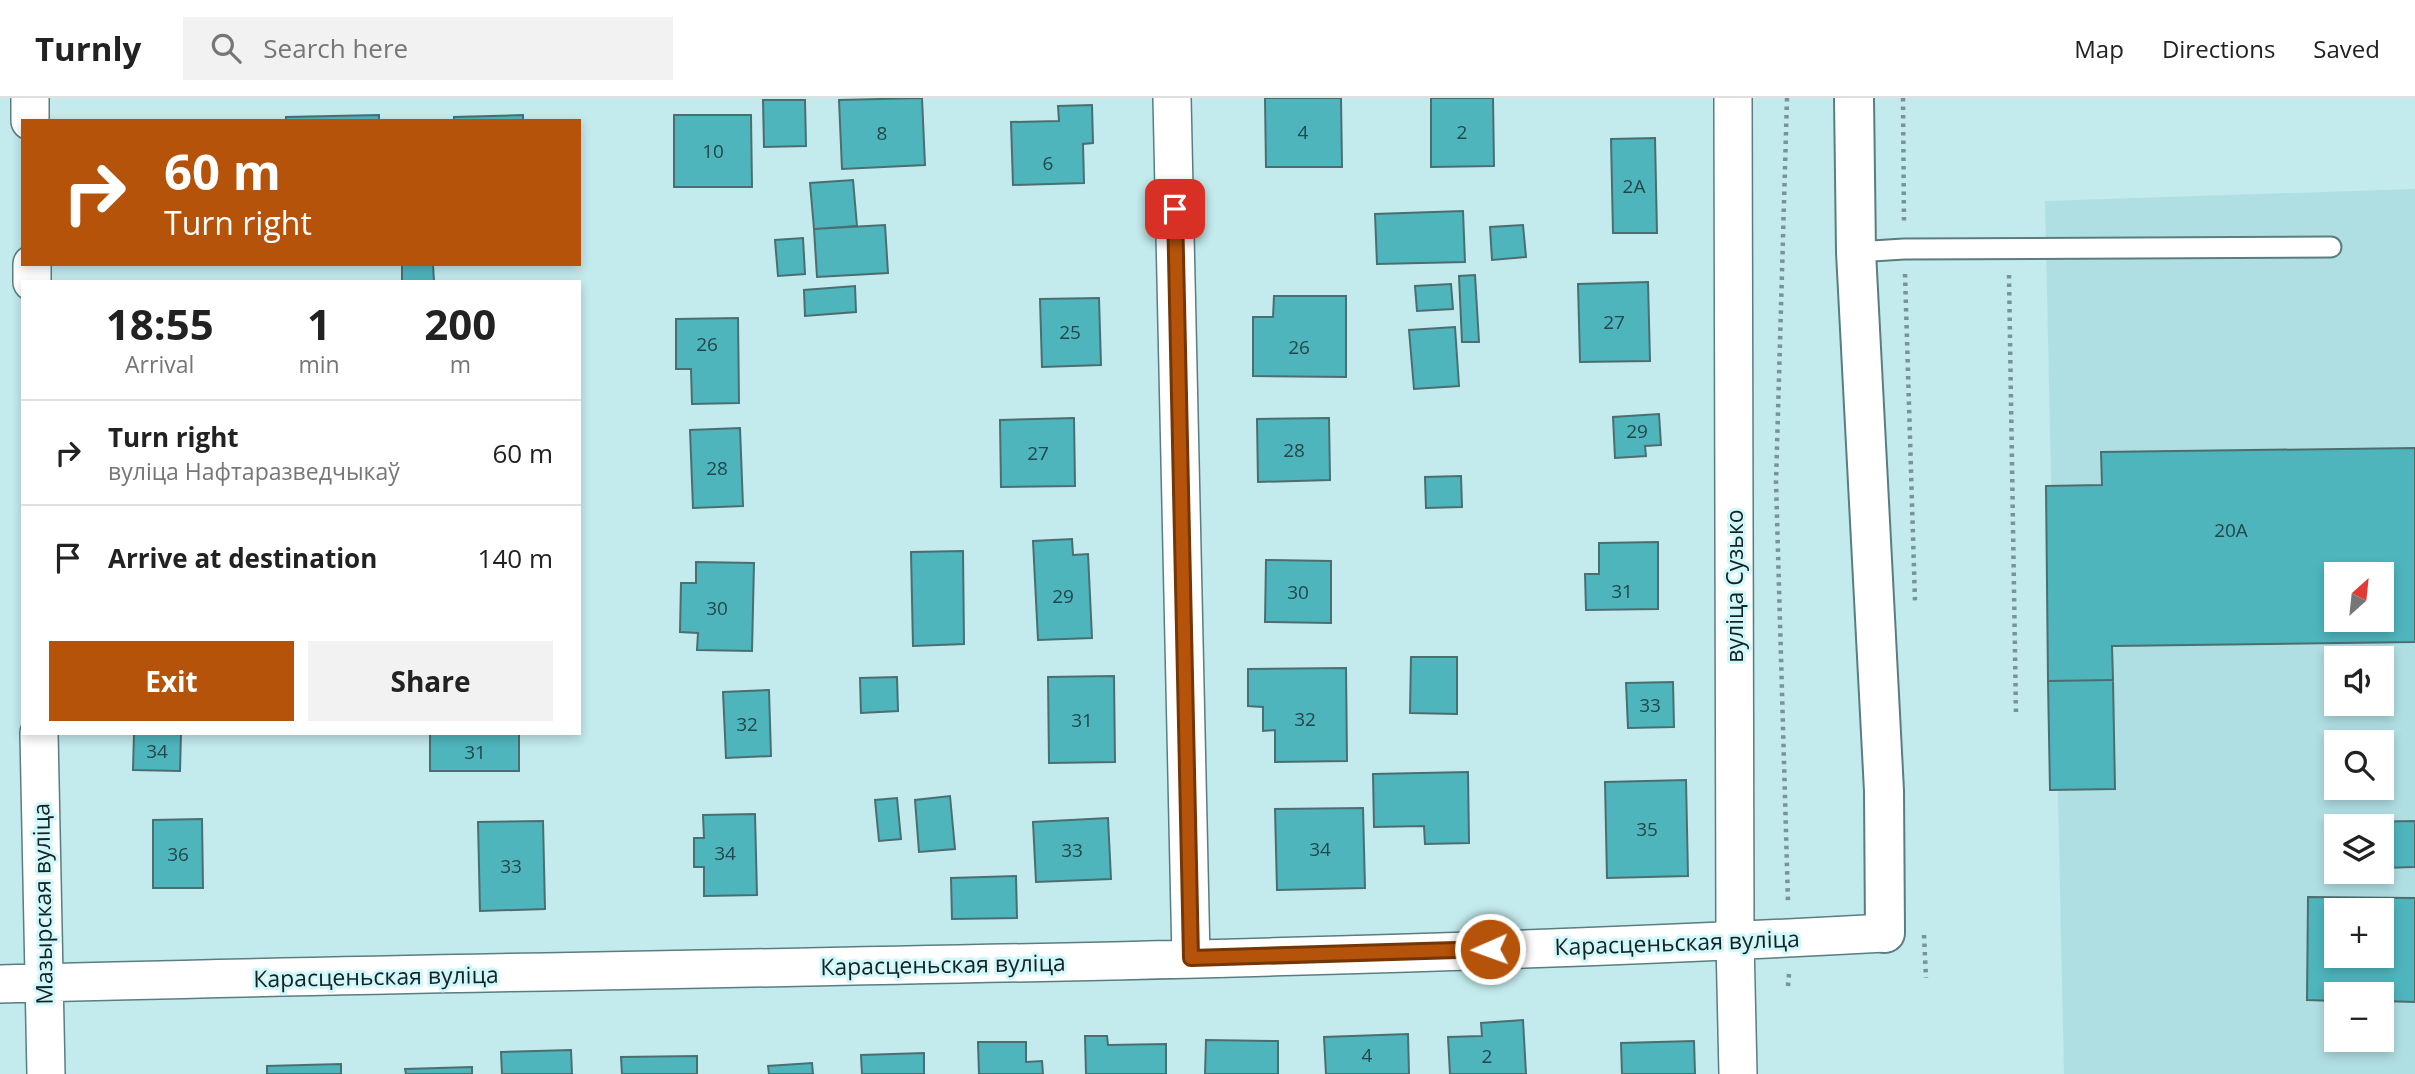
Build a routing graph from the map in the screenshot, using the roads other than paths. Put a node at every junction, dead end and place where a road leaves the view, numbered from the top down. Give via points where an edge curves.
1 (30, 98) edge
2 (1172, 98) edge
3 (1733, 98) edge
4 (1854, 98) edge
5 (30, 119) edge
6 (2331, 247) dead end
7 (1856, 253) junction
8 (39, 735) edge
9 (1885, 933) joint
10 (1735, 942) junction
11 (1191, 958) junction
12 (43, 983) junction
13 (0, 984) edge
14 (46, 1074) edge
15 (1738, 1074) edge

1 - 5 street
2 - 11 street
3 - 10 street, вуліца Сузько
4 - 7 street
6 - 7 lane
7 - 9 street via 1884,791
8 - 12 street, Мазырская вуліца
9 - 10 street, Карасценьская вуліца
10 - 11 street, Карасценьская вуліца
10 - 15 street, вуліца Сузько
11 - 12 street, Карасценьская вуліца
12 - 13 street, Карасценьская вуліца
12 - 14 street, Мазырская вуліца

